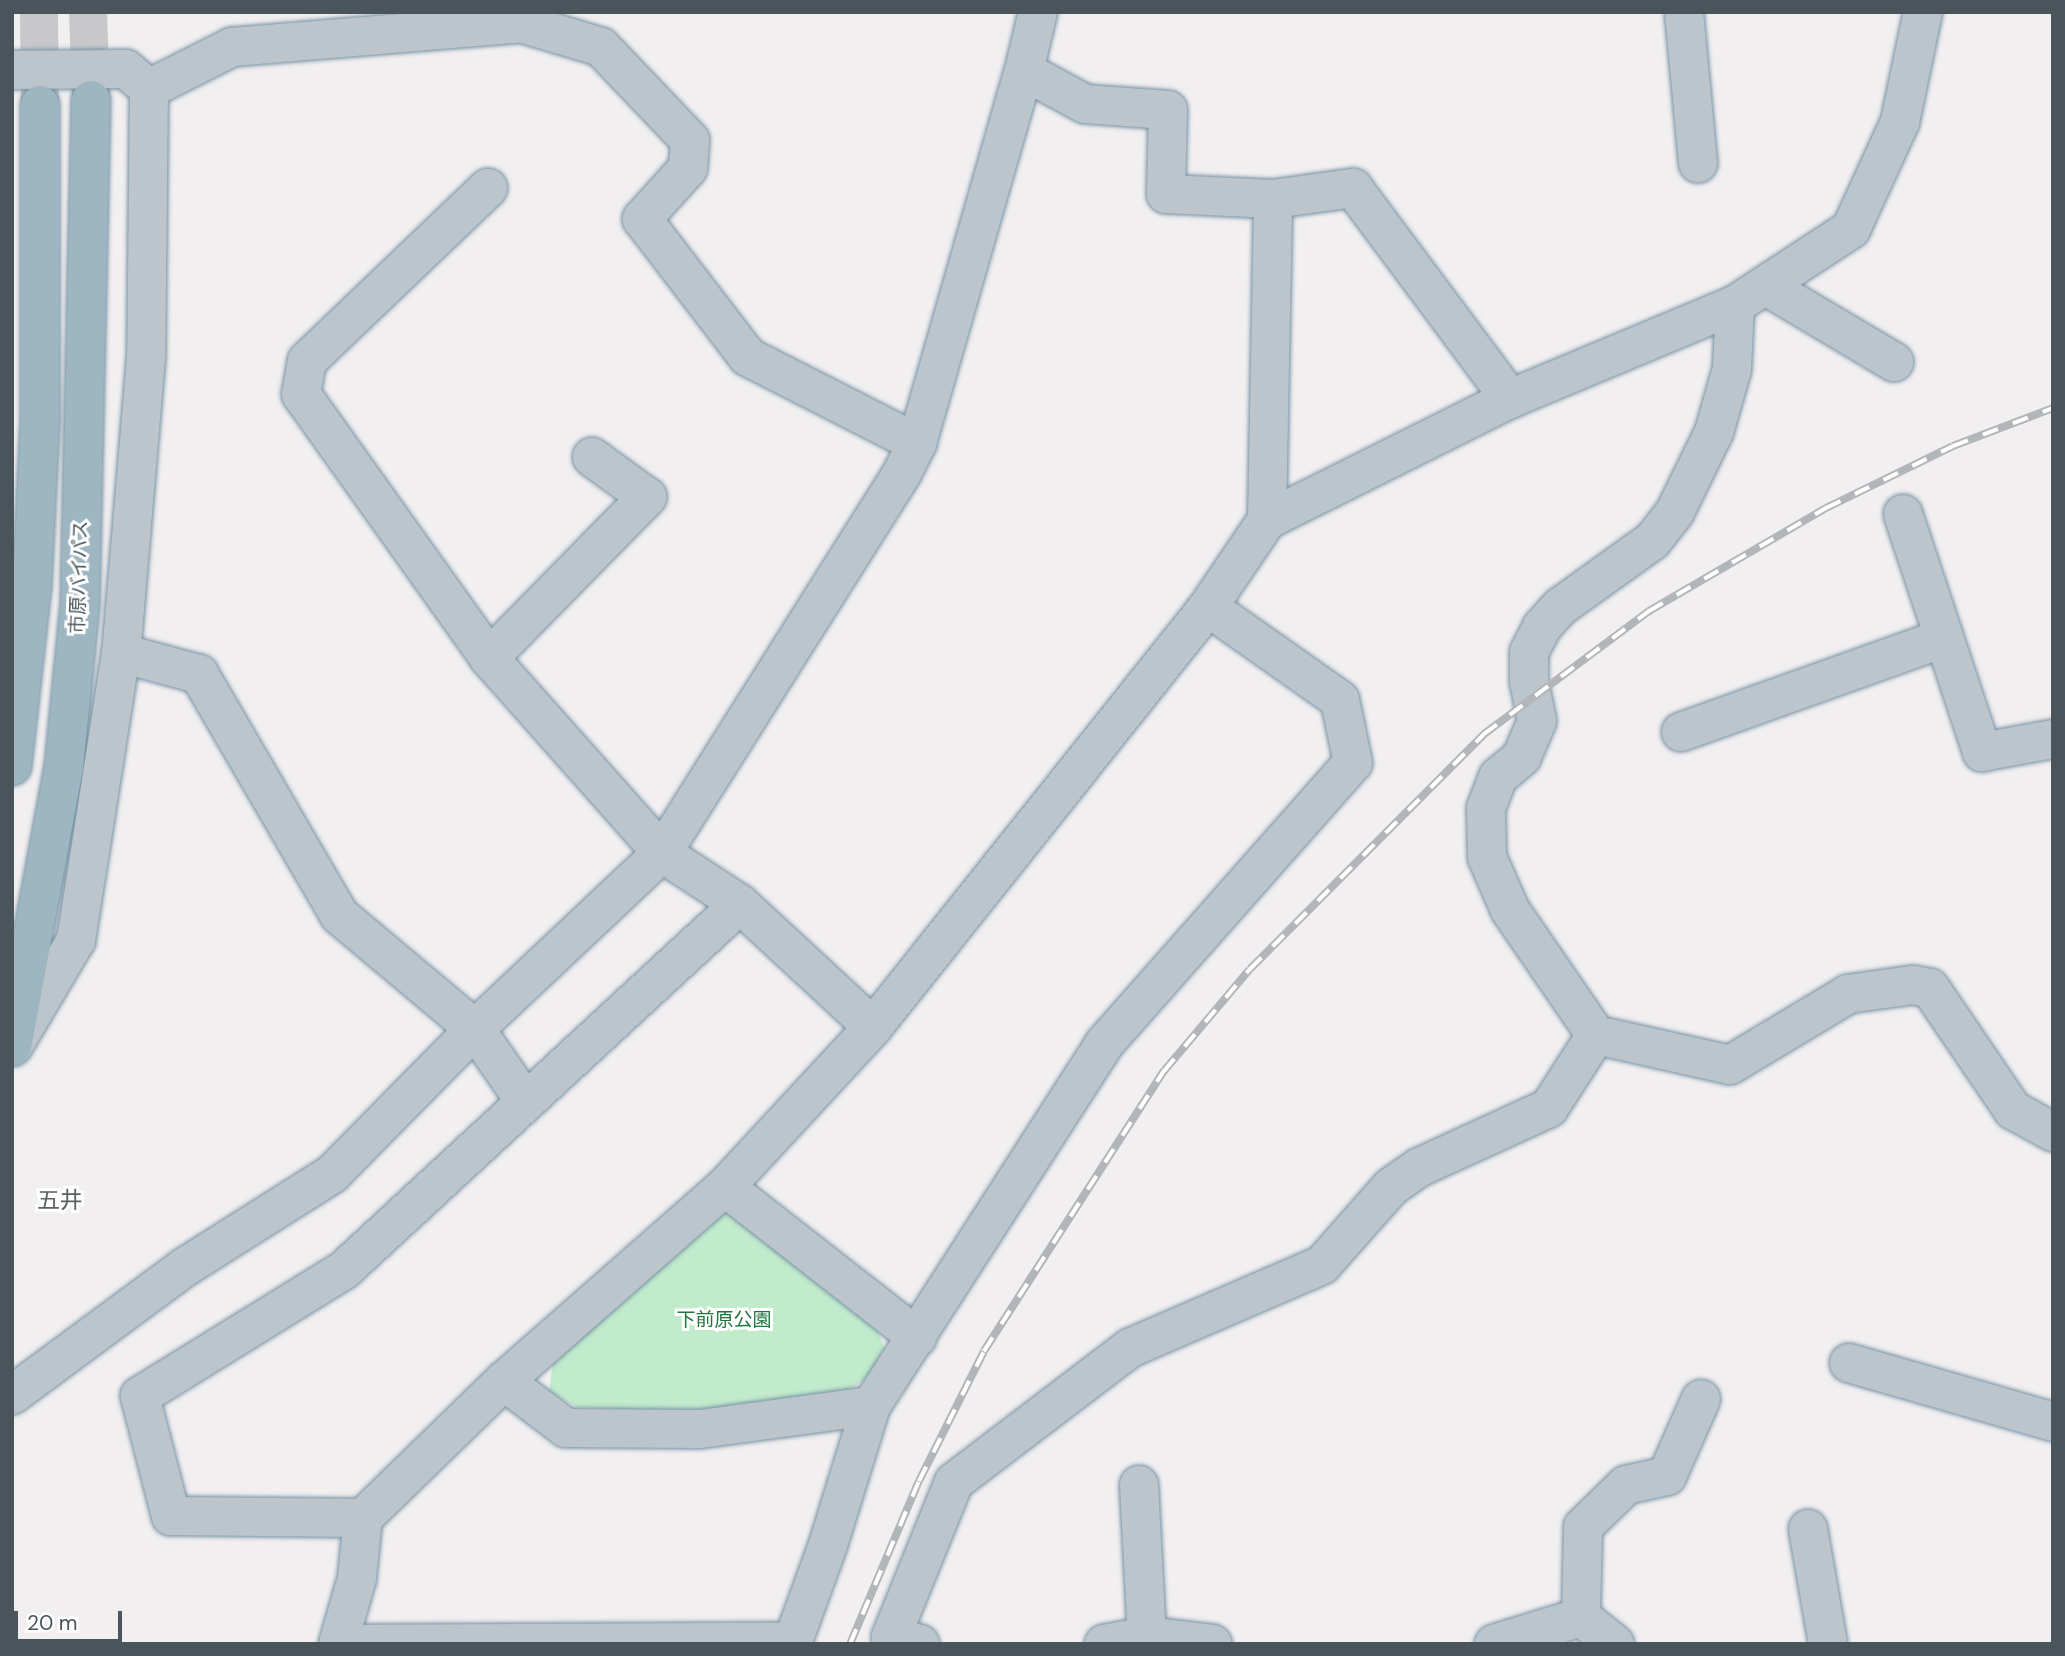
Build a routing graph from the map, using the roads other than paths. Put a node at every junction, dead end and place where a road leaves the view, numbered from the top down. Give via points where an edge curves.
1 (1038, 12) edge
2 (1684, 12) edge
3 (1923, 12) edge
4 (12, 70) edge
5 (1024, 71) junction
6 (149, 89) junction
7 (90, 100) tunnel mouth
8 (40, 105) tunnel mouth
9 (1699, 163) dead end
10 (488, 188) dead end
11 (1273, 200) junction
12 (1750, 296) junction
13 (1894, 362) dead end
14 (1510, 399) junction
15 (917, 443) junction
16 (592, 457) dead end
17 (1903, 514) dead end
18 (1267, 520) junction
19 (1209, 607) junction
20 (1944, 638) junction
21 (121, 653) junction
22 (489, 658) junction
23 (1681, 732) dead end
24 (2053, 739) edge
25 (12, 766) edge
26 (662, 853) junction
27 (740, 904) junction
28 (873, 1027) junction
29 (475, 1029) junction
30 (1596, 1035) junction
31 (12, 1047) edge
32 (525, 1101) junction
33 (2053, 1132) edge
34 (725, 1187) junction
35 (917, 1337) junction
36 (1849, 1363) dead end
37 (503, 1381) junction
38 (12, 1395) edge
39 (1701, 1399) dead end
40 (871, 1406) junction
41 (2053, 1422) edge
42 (1139, 1485) dead end
43 (363, 1518) junction
44 (1808, 1529) dead end
45 (1581, 1617) junction
46 (1147, 1636) junction
47 (792, 1643) edge
48 (338, 1644) edge
49 (355, 1644) edge
50 (920, 1644) edge
51 (1104, 1644) edge
52 (1213, 1644) edge
53 (1494, 1644) edge
54 (1615, 1644) edge
55 (1828, 1644) edge

1 - 5 street
2 - 9 street
3 - 12 street via 1900,122 1851,229
4 - 6 street via 126,69
5 - 11 street via 1085,104 1168,110 1166,194
5 - 15 street
6 - 15 street via 232,47 521,23 601,47 690,140 688,167 642,219 748,357
6 - 21 street via 146,358
7 - 31 highway, 市原バイパス via 80,603 64,767
8 - 25 highway via 38,460 32,585
10 - 22 street via 307,361 301,394
11 - 14 street via 1353,188
11 - 18 street
12 - 13 street
12 - 14 street
12 - 30 street via 1714,432 1675,512 1652,541 1560,607 1529,652 1537,721 1522,757 1498,777 1486,810 1487,857 1510,910
14 - 18 street
15 - 26 street
16 - 22 street via 647,498
17 - 20 street
18 - 19 street
19 - 28 street
19 - 35 street via 1340,700 1353,763 1104,1044
20 - 23 street
20 - 24 street via 1982,752
21 - 29 street via 199,674 339,915
21 - 31 street via 76,940
22 - 26 street
26 - 27 street
26 - 29 street
27 - 28 street
27 - 32 street
28 - 34 street
29 - 32 street
29 - 38 street via 332,1174 185,1267
30 - 33 street via 1730,1065 1848,994 1913,985 1930,988 2012,1110
30 - 50 street via 1549,1108 1420,1167 1391,1187 1322,1265 1130,1348 954,1482 891,1637
32 - 43 street via 344,1270 140,1396 171,1516
34 - 35 street
34 - 37 street
35 - 40 street
36 - 41 street
37 - 40 street via 566,1428 700,1429
37 - 43 street
39 - 45 street via 1667,1476 1626,1485 1583,1527
40 - 47 street
42 - 46 street
43 - 48 street via 357,1578
44 - 55 street
45 - 53 street
45 - 54 street
46 - 51 street
46 - 52 street
47 - 49 street

